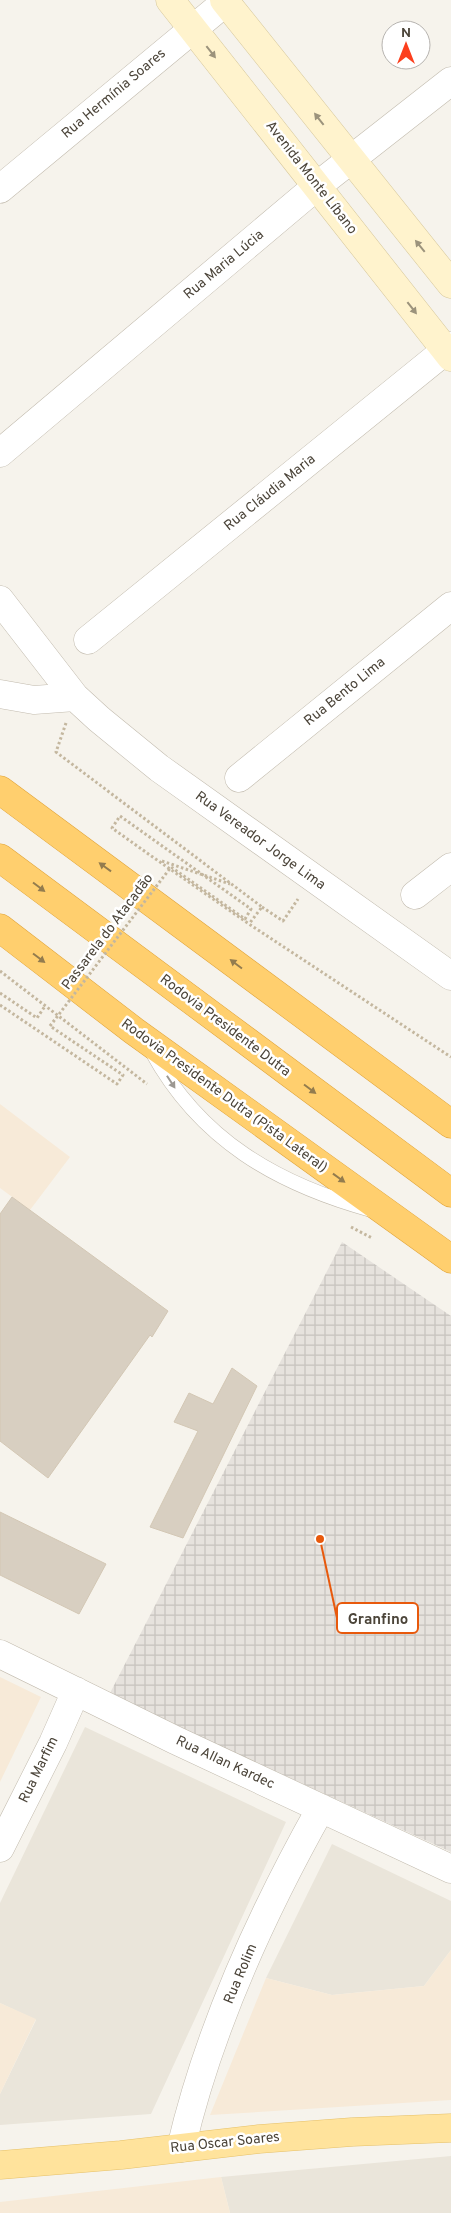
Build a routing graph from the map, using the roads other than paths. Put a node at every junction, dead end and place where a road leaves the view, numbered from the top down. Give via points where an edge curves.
1 (170, 0) edge
2 (226, 1) edge
3 (192, 28) junction
4 (451, 81) edge
5 (352, 161) junction
6 (317, 186) junction
7 (0, 189) edge
8 (451, 284) edge
9 (449, 351) edge
10 (0, 453) edge
11 (0, 600) edge
12 (451, 606) edge
13 (88, 640) dead end
14 (0, 694) edge
15 (75, 697) junction
16 (239, 778) dead end
17 (0, 790) edge
18 (0, 858) edge
19 (451, 867) edge
20 (415, 895) dead end
21 (0, 928) edge
22 (451, 976) edge
23 (274, 994) junction
24 (146, 1040) junction
25 (451, 1102) edge
26 (451, 1124) edge
27 (451, 1193) edge
28 (390, 1215) junction
29 (451, 1259) edge
30 (0, 1654) edge
31 (76, 1691) junction
32 (321, 1808) junction
33 (0, 1848) edge
34 (451, 1869) edge
35 (451, 2128) edge
36 (181, 2148) junction
37 (0, 2165) edge

1 - 3 street, Avenida Monte Líbano
2 - 3 street, Rua Hermínia Soares
5 -> 2 street
3 -> 6 street, Avenida Monte Líbano
3 - 7 street, Rua Hermínia Soares
4 - 5 street, Rua Maria Lúcia
5 - 6 street, Rua Maria Lúcia
8 -> 5 street
6 -> 9 street, Avenida Monte Líbano
6 - 10 street, Rua Maria Lúcia
9 - 13 street, Rua Cláudia Maria
11 - 15 street, Rua Vereador Jorge Lima
12 - 16 street, Rua Bento Lima
14 - 15 street via 23,700
15 - 22 street, Rua Vereador Jorge Lima via 158,768
23 -> 17 highway
18 -> 27 highway, Rodovia Presidente Dutra
19 - 20 street
21 -> 24 highway, Rodovia Presidente Dutra (Pista Lateral)
23 - 25 highway
23 - 26 highway
24 -> 28 highway, Rodovia Presidente Dutra (Pista Lateral)
24 -> 28 lane via 166,1076 191,1109 226,1142 256,1164 311,1192
28 - 29 highway, Rodovia Presidente Dutra (Pista Lateral)
30 - 31 street, Rua Allan Kardec
31 - 32 street, Rua Allan Kardec
31 - 33 street, Rua Marfim
32 - 34 street, Rua Allan Kardec
32 - 36 street, Rua Rolim via 262,1923 230,2000 194,2096
35 - 36 main road, Rua Oscar Soares via 352,2132
36 - 37 main road, Rua Oscar Soares

